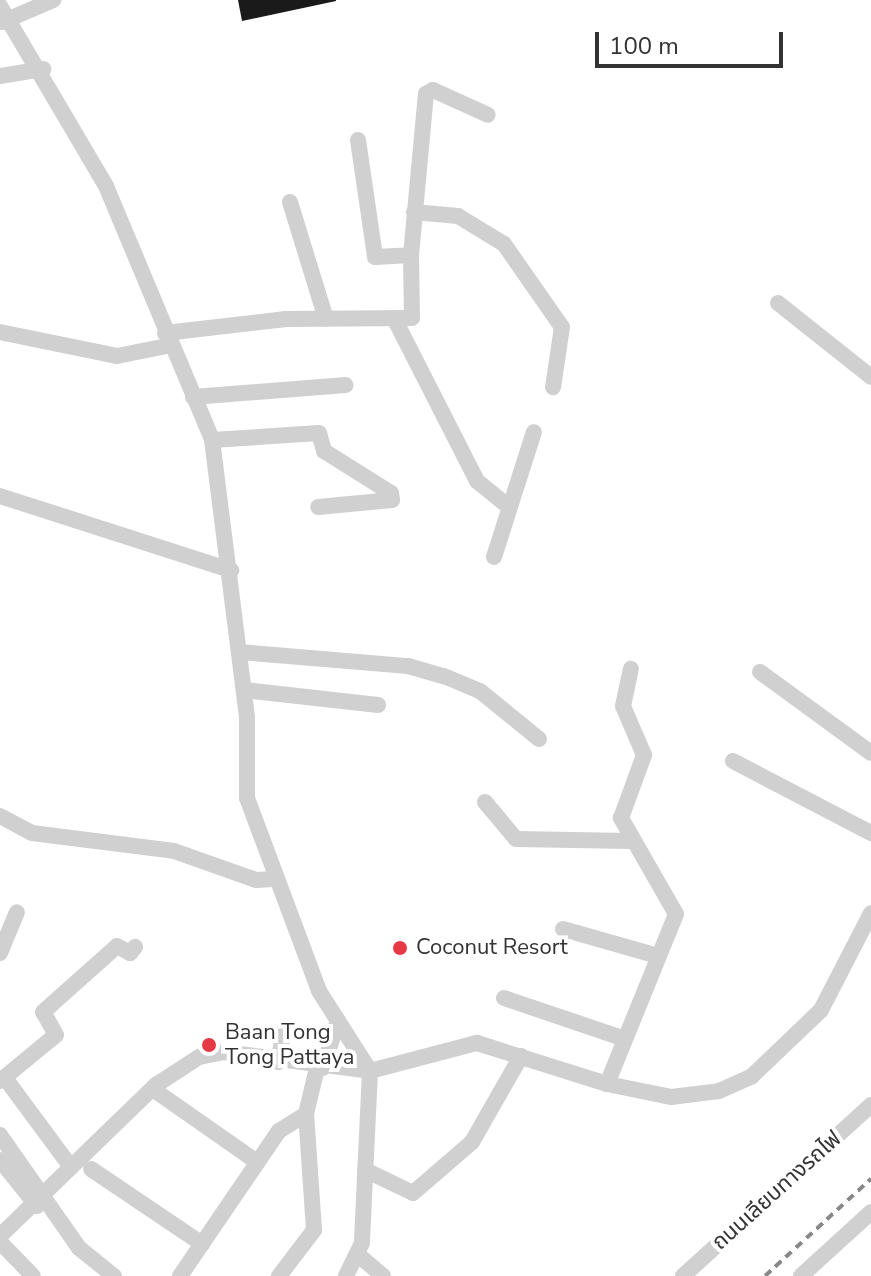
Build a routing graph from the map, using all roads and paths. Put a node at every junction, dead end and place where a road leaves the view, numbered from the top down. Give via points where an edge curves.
1 (53, 0) edge
2 (0, 6) edge
3 (5, 22) edge
4 (43, 69) junction
5 (0, 76) edge
6 (488, 115) dead end
7 (358, 140) dead end
8 (290, 202) dead end
9 (414, 212) junction
10 (411, 255) junction
11 (778, 303) dead end
12 (394, 318) junction
13 (326, 319) junction
14 (0, 332) edge
15 (169, 339) junction
16 (871, 377) edge
17 (346, 385) dead end
18 (553, 387) dead end
19 (193, 397) junction
20 (534, 432) dead end
21 (212, 440) junction
22 (0, 496) edge
23 (318, 507) dead end
24 (509, 507) junction
25 (494, 557) dead end
26 (231, 570) junction
27 (240, 652) junction
28 (631, 669) dead end
29 (760, 672) dead end
30 (244, 690) junction
31 (378, 705) dead end
32 (539, 739) dead end
33 (871, 753) edge
34 (733, 761) dead end
35 (485, 802) dead end
36 (0, 816) edge
37 (871, 833) edge
38 (630, 841) junction
39 (274, 879) junction
40 (17, 912) dead end
41 (871, 913) edge
42 (563, 929) dead end
43 (135, 947) dead end
44 (0, 953) edge
45 (654, 955) junction
46 (504, 998) dead end
47 (338, 1020) junction
48 (284, 1030) dead end
49 (622, 1038) junction
50 (521, 1056) junction
51 (278, 1062) junction
52 (320, 1068) junction
53 (370, 1071) junction
54 (4, 1081) edge
55 (607, 1084) junction
56 (157, 1092) dead end
57 (871, 1105) edge
58 (306, 1114) junction
59 (0, 1135) edge
60 (257, 1162) junction
61 (71, 1167) junction
62 (2, 1168) edge
63 (91, 1169) dead end
64 (365, 1170) junction
65 (40, 1201) junction
66 (871, 1212) edge
67 (0, 1236) edge
68 (0, 1242) edge
69 (202, 1244) junction
70 (357, 1254) junction
71 (33, 1276) edge
72 (114, 1276) edge
73 (180, 1276) edge
74 (279, 1276) edge
75 (346, 1276) edge
76 (383, 1276) edge
77 (683, 1276) edge
78 (801, 1276) edge

1 - 3 street
2 - 3 street
3 - 4 street
4 - 5 street
4 - 15 street via 106,186
6 - 9 street via 433,90 426,94
7 - 10 street via 375,257
8 - 13 street
9 - 10 street
9 - 18 street via 458,216 504,244 562,327
10 - 12 street via 412,318
11 - 16 street
12 - 13 street
12 - 24 street via 477,481
13 - 15 street
14 - 15 street via 117,356
15 - 19 street
17 - 19 street
19 - 21 street
20 - 24 street
21 - 23 street via 319,433 324,451 391,493 392,500
21 - 26 street
22 - 26 street
24 - 25 street
26 - 27 street
27 - 30 street
27 - 32 street via 408,666 444,676 480,691
28 - 38 street via 623,706 644,755 620,810
29 - 33 street
30 - 31 street
30 - 39 street via 247,798
34 - 37 street
35 - 38 street via 516,839
36 - 39 street via 32,833 174,851 256,880
38 - 45 street via 676,914
39 - 47 street
40 - 44 street
41 - 55 street via 821,1010 752,1076 719,1091 671,1097
42 - 45 street
43 - 54 street via 130,953 117,946 43,1012 56,1035
45 - 49 street
46 - 49 street
47 - 52 street
47 - 53 street
48 - 51 street
49 - 55 street
50 - 53 street via 477,1043
50 - 55 street
50 - 64 street via 472,1142 413,1193
51 - 52 street
51 - 61 street via 224,1052 199,1057 156,1085
52 - 53 street
52 - 58 street
53 - 64 street
54 - 61 street
56 - 60 street
57 - 77 street, ถนนเลียบทางรถไฟ
58 - 60 street via 279,1131
58 - 74 street via 314,1230
59 - 65 street
60 - 69 street
61 - 65 street
62 - 65 street
63 - 69 street
64 - 70 street
65 - 67 street
65 - 72 street via 79,1248
66 - 78 street
68 - 71 street
69 - 73 street
70 - 75 street
70 - 76 street

